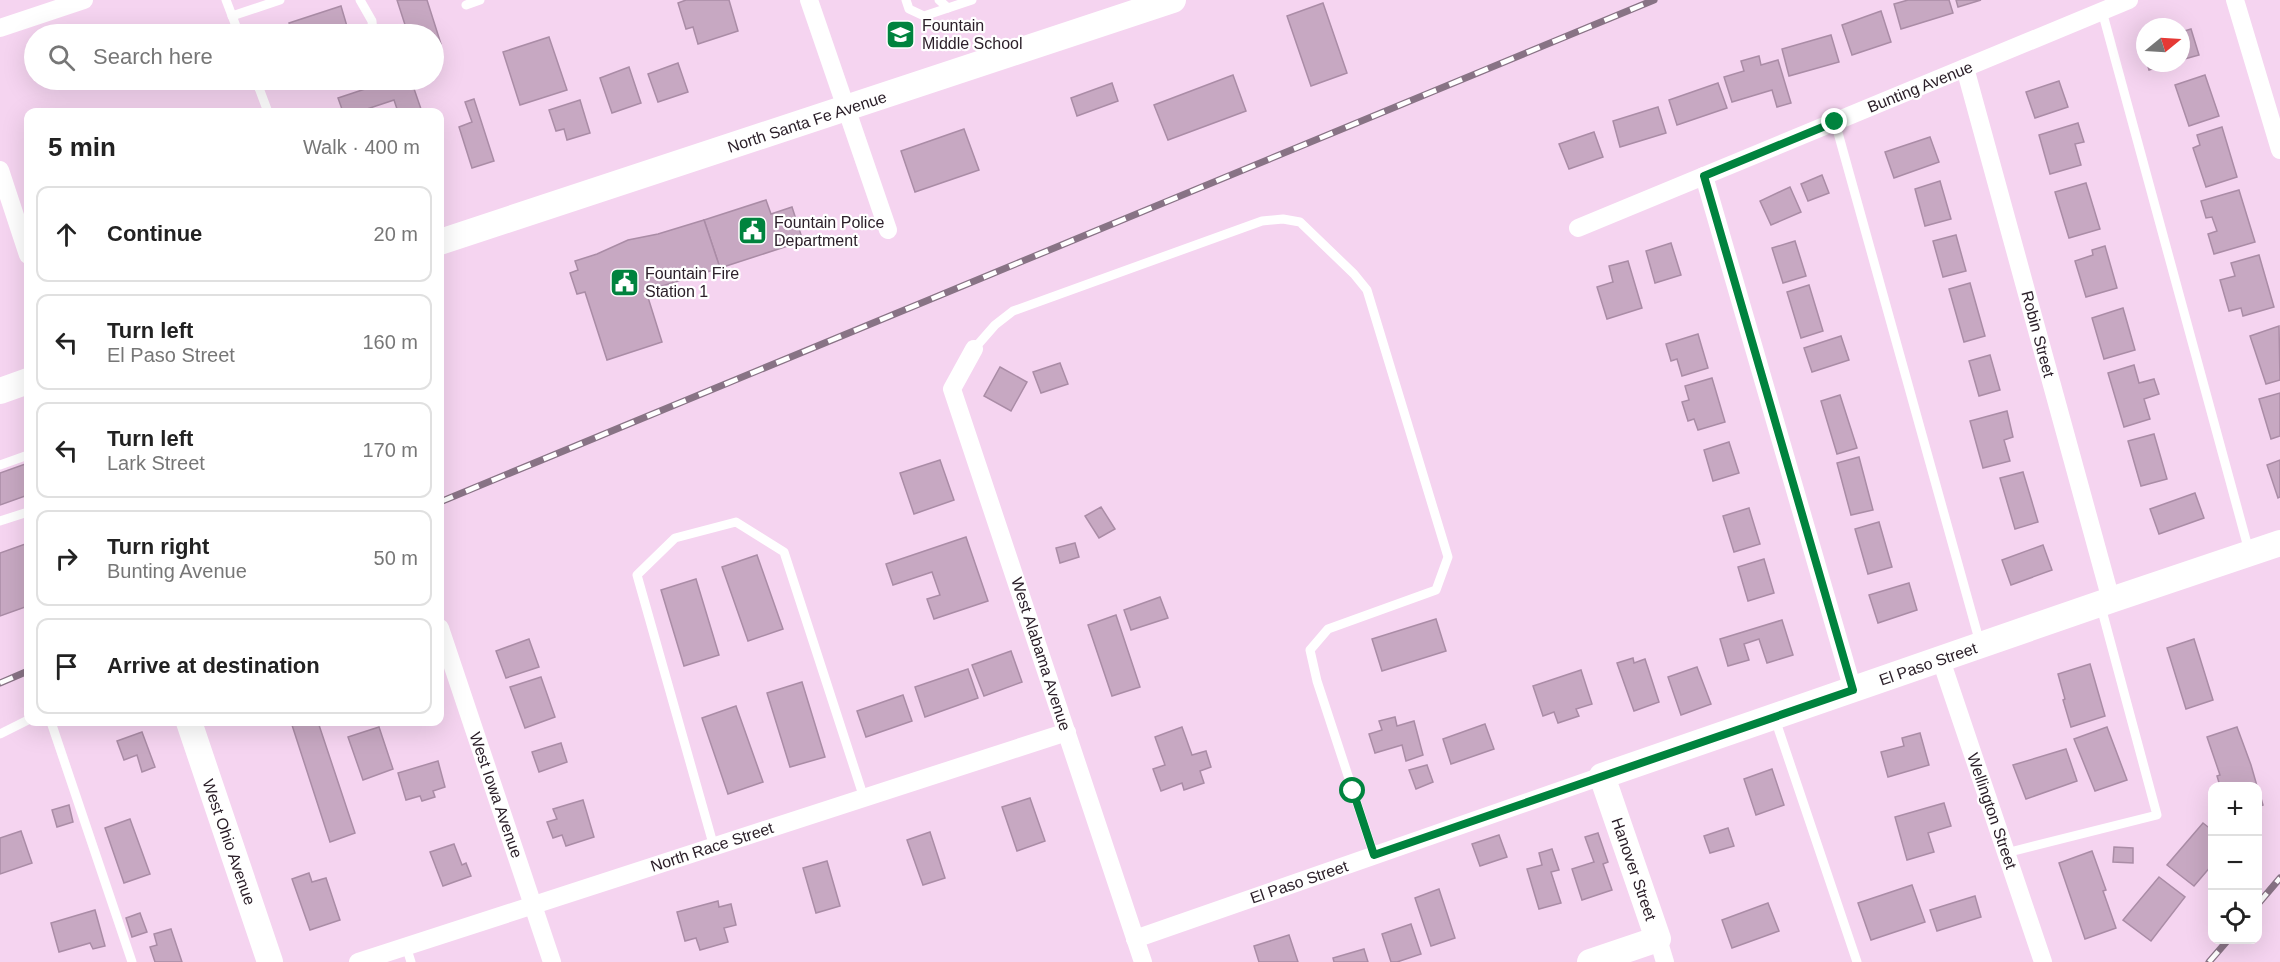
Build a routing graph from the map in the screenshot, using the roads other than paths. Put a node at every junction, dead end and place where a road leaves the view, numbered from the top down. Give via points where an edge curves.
1 (84, 0) edge
2 (226, 0) edge
3 (280, 0) edge
4 (360, 0) edge
5 (480, 0) edge
6 (809, 0) edge
7 (906, 0) edge
8 (939, 0) edge
9 (972, 0) edge
10 (1173, 0) edge
11 (2129, 0) edge
12 (2235, 0) edge
13 (466, 5) dead end
14 (948, 8) junction
15 (2102, 11) junction
16 (232, 16) junction
17 (235, 24) edge
18 (372, 24) edge
19 (0, 28) edge
20 (1965, 68) junction
21 (260, 90) edge
22 (266, 108) edge
23 (846, 109) junction
24 (1835, 122) junction
25 (2280, 150) edge
26 (0, 170) edge
27 (1704, 176) junction
28 (1578, 228) dead end
29 (888, 230) dead end
30 (24, 237) edge
31 (444, 241) edge
32 (974, 349) joint
33 (24, 382) edge
34 (0, 391) edge
35 (24, 456) edge
36 (0, 465) edge
37 (24, 513) edge
38 (0, 521) edge
39 (2280, 543) edge
40 (2250, 554) junction
41 (2106, 602) junction
42 (444, 640) edge
43 (1981, 646) junction
44 (1941, 660) junction
45 (1853, 690) junction
46 (1774, 717) junction
47 (24, 722) edge
48 (52, 726) edge
49 (190, 726) edge
50 (1067, 732) junction
51 (0, 734) edge
52 (1602, 776) junction
53 (864, 798) junction
54 (714, 847) junction
55 (2006, 854) junction
56 (1374, 855) junction
57 (534, 905) junction
58 (1135, 939) junction
59 (1662, 950) edge
60 (409, 954) edge
61 (132, 962) edge
62 (270, 962) edge
63 (358, 962) edge
64 (552, 962) edge
65 (1143, 962) edge
66 (1590, 962) edge
67 (1857, 962) edge
68 (2043, 962) edge

1 - 19 street
2 - 16 lane
3 - 16 lane
4 - 18 lane
5 - 13 lane
6 - 23 street
7 - 14 lane via 909,9 924,16
8 - 14 lane
9 - 14 lane
10 - 23 main road, North Santa Fe Avenue
11 - 15 street, Bunting Avenue
12 - 25 street
15 - 20 street, Bunting Avenue
15 - 40 lane
16 - 17 lane
20 - 24 street, Bunting Avenue
20 - 41 street, Robin Street
21 - 22 lane
23 - 29 street
23 - 31 main road, North Santa Fe Avenue
24 - 27 street, Bunting Avenue
24 - 43 lane
26 - 30 street
27 - 28 street, Bunting Avenue
27 - 45 street
32 - 50 street, West Alabama Avenue via 952,389
32 - 56 lane via 1013,311 1262,221 1300,222 1367,290 1448,557 1436,590 1328,629 1310,650
33 - 34 main road
35 - 36 lane
37 - 38 lane
39 - 40 main road, El Paso Street
40 - 41 main road, El Paso Street
41 - 43 main road, El Paso Street
41 - 55 lane via 2157,815
42 - 57 street, West Iowa Avenue
43 - 44 main road, El Paso Street
44 - 45 main road, El Paso Street
44 - 55 street, Wellington Street
45 - 46 main road, El Paso Street
46 - 52 main road, El Paso Street
46 - 67 lane
47 - 51 lane
48 - 61 lane
49 - 62 main road, West Ohio Avenue
50 - 53 street, North Race Street
50 - 58 street, West Alabama Avenue
52 - 56 street, El Paso Street
52 - 59 main road, Hanover Street
53 - 54 street, North Race Street
53 - 54 lane via 784,552 736,522 675,538 637,575
54 - 57 street, North Race Street
55 - 68 street, Wellington Street
56 - 58 street, El Paso Street
57 - 60 street, North Race Street
57 - 64 street, West Iowa Avenue
58 - 65 street, West Alabama Avenue
59 - 66 main road
60 - 63 street, North Race Street

